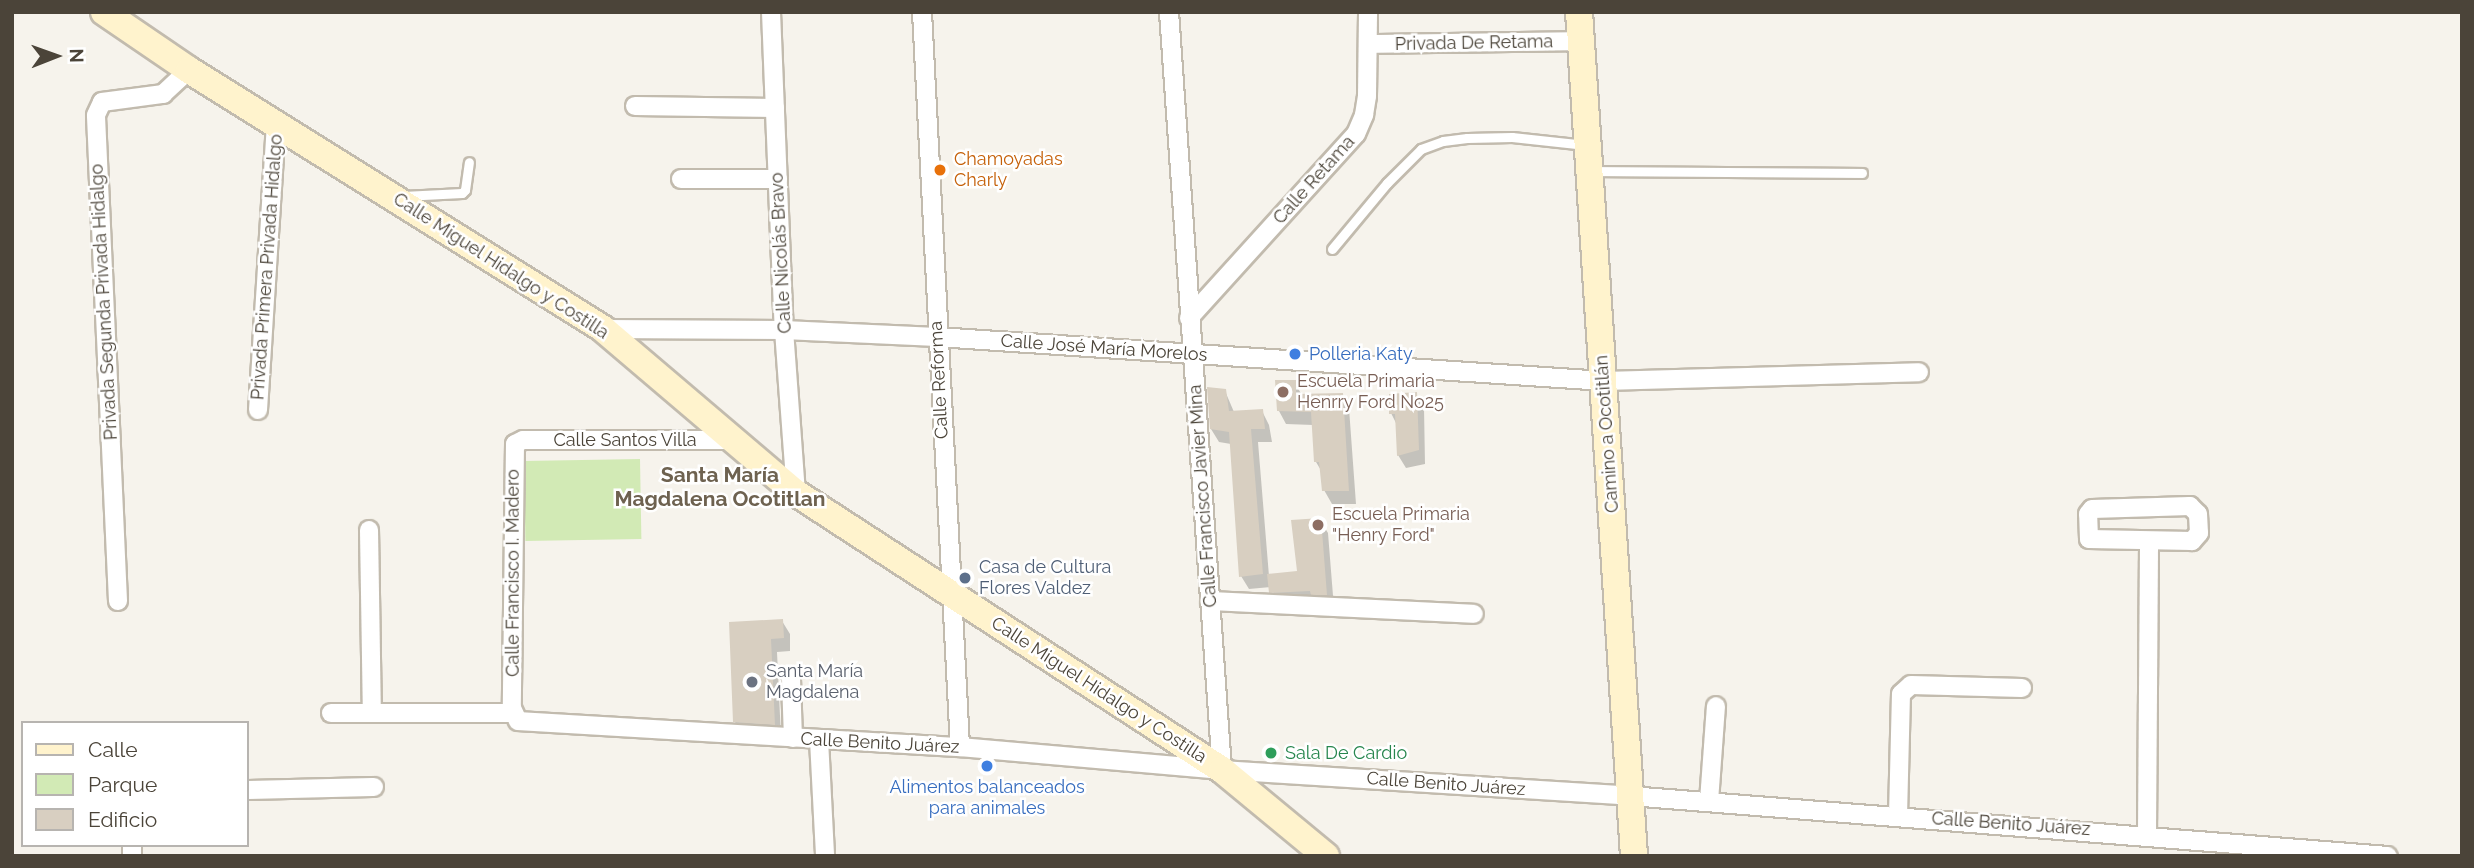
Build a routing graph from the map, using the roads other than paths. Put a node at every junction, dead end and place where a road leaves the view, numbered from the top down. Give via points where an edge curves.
1 (104, 12) edge
2 (771, 12) edge
3 (922, 12) edge
4 (1169, 12) edge
5 (1368, 12) edge
6 (1578, 12) edge
7 (1580, 41) junction
8 (1368, 44) junction
9 (190, 70) junction
10 (635, 106) dead end
11 (775, 108) junction
12 (276, 123) junction
13 (1588, 158) junction
14 (469, 162) dead end
15 (1862, 173) dead end
16 (681, 179) dead end
17 (778, 179) junction
18 (391, 196) junction
19 (1332, 249) dead end
20 (1189, 318) junction
21 (603, 329) junction
22 (784, 330) junction
23 (937, 337) junction
24 (1194, 354) junction
25 (1919, 372) dead end
26 (1604, 381) junction
27 (258, 410) dead end
28 (732, 440) junction
29 (519, 441) joint
30 (796, 493) junction
31 (369, 530) dead end
32 (2149, 542) junction
33 (951, 595) junction
34 (118, 601) dead end
35 (1210, 601) junction
36 (1474, 614) dead end
37 (791, 679) dead end
38 (2021, 688) dead end
39 (1716, 706) dead end
40 (513, 710) junction
41 (331, 713) dead end
42 (372, 713) junction
43 (793, 738) junction
44 (819, 740) junction
45 (960, 747) junction
46 (1222, 770) junction
47 (374, 787) dead end
48 (248, 790) edge
49 (1630, 796) junction
50 (1709, 802) junction
51 (1898, 816) junction
52 (2147, 834) junction
53 (825, 856) edge
54 (1326, 856) edge
55 (1634, 856) edge
56 (2388, 856) edge

1 - 9 street, Calle Miguel Hidalgo y Costilla
2 - 11 street, Calle Nicolás Bravo
3 - 23 street, Calle Reforma
4 - 20 street, Calle Francisco Javier Mina
5 - 8 street, Calle Retama
6 - 7 street, Camino a Ocotitlán
7 - 8 street, Privada De Retama
7 - 13 street, Camino a Ocotitlán
8 - 20 street, Calle Retama via 1367,96 1356,134
9 - 12 street, Calle Miguel Hidalgo y Costilla
9 - 34 street, Privada Segunda Privada Hidalgo via 163,94 102,102 96,115
10 - 11 street
11 - 17 street, Calle Nicolás Bravo
12 - 18 street, Calle Miguel Hidalgo y Costilla
12 - 27 street, Privada Primera Privada Hidalgo
13 - 15 lane
13 - 19 lane via 1511,137 1443,141 1421,149
13 - 26 street, Camino a Ocotitlán
14 - 18 lane via 462,193
16 - 17 street
17 - 22 street, Calle Nicolás Bravo
18 - 21 street, Calle Miguel Hidalgo y Costilla
20 - 24 street, Calle Francisco Javier Mina
21 - 22 street, Calle José María Morelos
21 - 28 street, Calle Miguel Hidalgo y Costilla
22 - 23 street, Calle José María Morelos
22 - 30 street, Calle Nicolás Bravo
23 - 24 street, Calle José María Morelos
23 - 33 street, Calle Reforma
24 - 26 street, Calle José María Morelos
24 - 35 street, Calle Francisco Javier Mina
25 - 26 street, Calle José María Morelos
26 - 49 street, Camino a Ocotitlán
28 - 29 street, Calle Santos Villa
28 - 30 street, Calle Miguel Hidalgo y Costilla
29 - 40 street, Calle Francisco I. Madero via 514,449
30 - 33 street, Calle Miguel Hidalgo y Costilla
31 - 42 street
32 - 32 street via 2091,541 2089,511 2196,509 2196,540
32 - 52 street
33 - 45 street, Calle Reforma
33 - 46 street, Calle Miguel Hidalgo y Costilla
35 - 36 street
35 - 46 street, Calle Francisco Javier Mina
37 - 43 street
38 - 51 street via 1911,685 1901,694
39 - 50 street
40 - 42 street
40 - 43 street, Calle Benito Juárez via 518,721 525,723
41 - 42 street
43 - 44 street, Calle Benito Juárez
44 - 45 street, Calle Benito Juárez
44 - 53 street
45 - 46 street, Calle Benito Juárez
46 - 49 street, Calle Benito Juárez
46 - 54 street, Calle Miguel Hidalgo y Costilla
47 - 48 street
49 - 50 street, Calle Benito Juárez
49 - 55 street, Camino a Ocotitlán
50 - 51 street, Calle Benito Juárez
51 - 52 street, Calle Benito Juárez
52 - 56 street, Calle Benito Juárez

